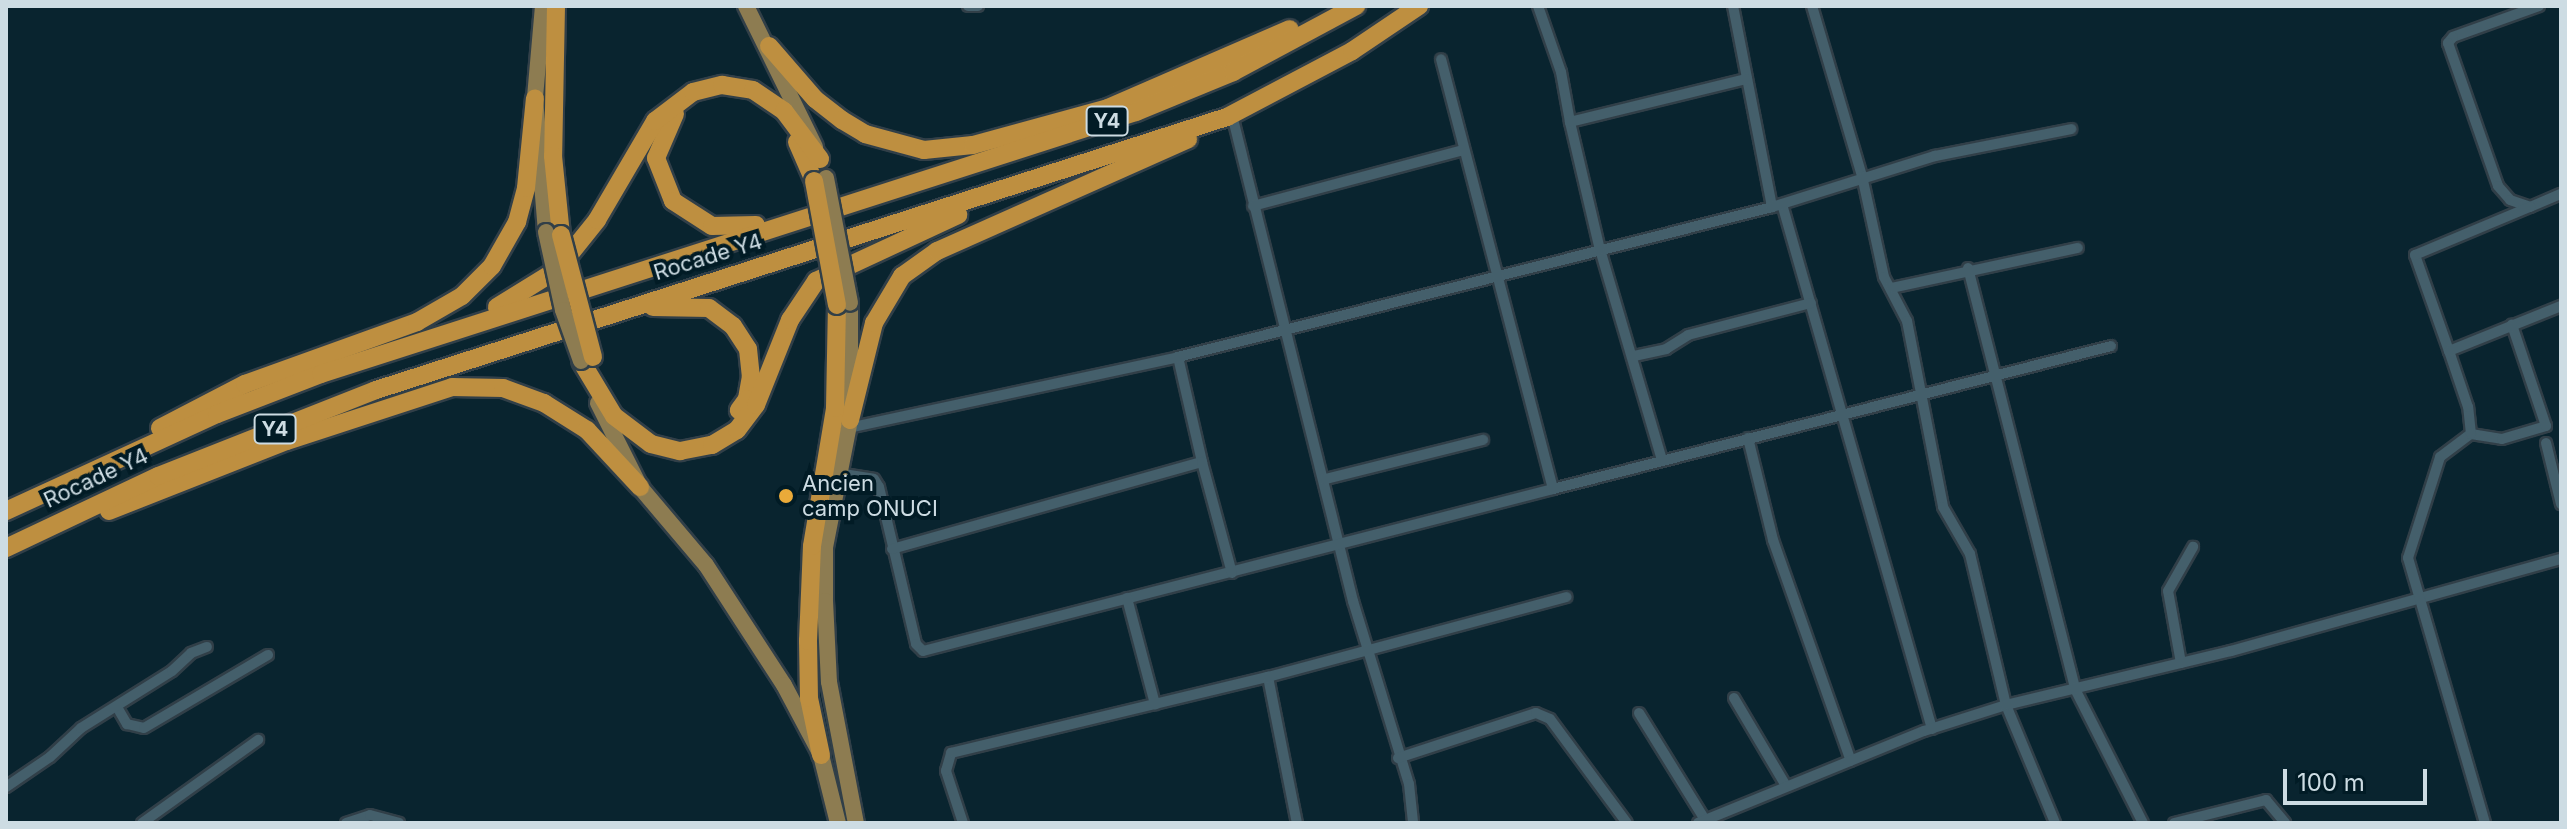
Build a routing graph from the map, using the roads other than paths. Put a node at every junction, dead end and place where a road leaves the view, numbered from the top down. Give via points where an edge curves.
1 (543, 6) edge
2 (556, 6) edge
3 (746, 6) edge
4 (968, 6) edge
5 (978, 6) edge
6 (1335, 6) edge
7 (1356, 6) edge
8 (1419, 6) edge
9 (1538, 6) edge
10 (1733, 6) edge
11 (1812, 6) edge
12 (2539, 6) edge
13 (769, 46) junction
14 (1441, 59) dead end
15 (1747, 79) junction
16 (535, 98) junction
17 (1229, 116) junction
18 (1570, 122) junction
19 (2071, 129) dead end
20 (1464, 150) junction
21 (820, 159) junction
22 (1046, 176) junction
23 (1862, 176) junction
24 (820, 180) junction
25 (2561, 194) edge
26 (845, 205) junction
27 (1777, 205) junction
28 (1253, 206) junction
29 (2530, 207) junction
30 (554, 234) junction
31 (2078, 248) dead end
32 (1600, 250) junction
33 (1968, 268) junction
34 (1497, 278) junction
35 (1891, 288) junction
36 (1811, 303) junction
37 (844, 304) junction
38 (2561, 306) edge
39 (2512, 325) junction
40 (553, 330) junction
41 (1284, 331) junction
42 (432, 335) junction
43 (2111, 346) dead end
44 (2449, 351) junction
45 (1634, 356) junction
46 (1178, 357) junction
47 (587, 359) junction
48 (1998, 375) junction
49 (1920, 394) junction
50 (1840, 412) junction
51 (849, 424) junction
52 (2471, 434) junction
53 (1748, 438) junction
54 (1483, 440) dead end
55 (2546, 443) dead end
56 (1662, 460) junction
57 (1202, 462) junction
58 (837, 473) junction
59 (1326, 479) junction
60 (60, 484) junction
61 (640, 487) junction
62 (1553, 489) junction
63 (2561, 504) edge
64 (6, 511) edge
65 (1342, 547) junction
66 (2193, 547) dead end
67 (6, 549) edge
68 (892, 549) junction
69 (2561, 559) edge
70 (1232, 573) junction
71 (1566, 597) dead end
72 (1127, 598) junction
73 (2421, 599) junction
74 (207, 647) dead end
75 (1366, 649) junction
76 (268, 655) dead end
77 (2181, 663) junction
78 (1268, 677) junction
79 (2075, 689) junction
80 (1734, 698) dead end
81 (1155, 704) junction
82 (2006, 705) junction
83 (117, 707) junction
84 (1639, 713) dead end
85 (1932, 729) junction
86 (258, 740) dead end
87 (821, 755) junction
88 (1398, 758) junction
89 (1851, 761) junction
90 (1786, 786) junction
91 (6, 787) edge
92 (1702, 821) edge
93 (142, 823) edge
94 (346, 823) edge
95 (399, 823) edge
96 (838, 823) edge
97 (856, 823) edge
98 (963, 823) edge
99 (1297, 823) edge
100 (1413, 823) edge
101 (1627, 823) edge
102 (2055, 823) edge
103 (2143, 823) edge
104 (2174, 823) edge
105 (2285, 823) edge
106 (2485, 823) edge

1 - 16 main road
2 - 30 highway
3 - 13 main road
4 - 5 street
6 - 13 highway via 1211,67 1108,108 973,145 924,150 865,134 842,120 815,99
7 - 26 highway, Rocade Y4 / Y4 via 1233,72 1136,112
8 - 17 highway, Rocade Y4 / Y4 via 1352,51
9 - 18 street via 1561,72
10 - 15 street
11 - 23 street
12 - 29 street via 2448,43 2498,186 2510,200
13 - 21 main road
14 - 20 street
15 - 18 street
15 - 27 street
16 - 30 main road
16 - 60 highway via 526,188 517,222 492,266 462,296 417,322 245,384
17 - 22 highway, Rocade Y4 / Y4
17 - 28 street
17 - 51 highway via 1155,158 937,251 902,276 874,323
18 - 32 street
19 - 23 street
20 - 28 street
20 - 34 street
21 - 24 main road
21 - 42 highway via 784,111 753,90 722,85 693,92 655,121 597,220 557,270 507,303
22 - 40 highway, Rocade Y4 / Y4
22 - 47 highway via 816,281 790,320 756,405 737,430 712,445 680,451 651,444 614,416
23 - 27 street
23 - 35 street via 1867,214
24 - 26 highway via 778,116 750,99 722,95 678,109 664,130 656,158 673,201 712,226 738,229
24 - 37 highway, bridge
25 - 29 street
26 - 42 highway, Rocade Y4 / Y4
27 - 32 street
27 - 36 street
28 - 41 street
29 - 44 street via 2415,255
30 - 47 highway, bridge
31 - 33 street
32 - 34 street
32 - 45 street
33 - 35 street
33 - 48 street
34 - 41 street
34 - 62 street
35 - 49 street via 1907,321
36 - 45 street via 1688,335 1666,349
36 - 50 street
37 - 51 main road
37 - 87 highway via 835,408 812,546 809,698
38 - 39 street
39 - 44 street
39 - 52 street via 2546,426 2502,439
40 - 47 highway via 666,304 709,308 733,326 748,349 747,399 731,423 708,437 681,442 655,435 622,409
40 - 67 highway, Rocade Y4 / Y4 via 234,445
41 - 46 street
41 - 59 street
42 - 60 highway, Rocade Y4 / Y4 via 217,414
43 - 48 street
44 - 52 street via 2468,407
45 - 56 street
46 - 51 street
46 - 57 street
47 - 61 main road
48 - 49 street
48 - 79 street
49 - 50 street
49 - 82 street via 1943,507 1970,554
50 - 53 street
50 - 85 street
51 - 58 main road
52 - 73 street via 2440,457 2408,558
53 - 56 street
53 - 89 street via 1773,540
54 - 59 street
55 - 63 street
56 - 62 street
57 - 68 street
57 - 70 street
58 - 68 street via 874,479
58 - 97 main road via 825,548 829,682
59 - 65 street
60 - 64 highway, Rocade Y4 / Y4
61 - 67 highway via 587,430 544,403 503,388 452,387 287,441
61 - 87 main road via 706,565 784,685
62 - 65 street
65 - 70 street
65 - 75 street
66 - 77 street via 2168,591
68 - 72 street via 916,644 923,651
69 - 73 street
70 - 72 street
71 - 75 street
72 - 81 street
73 - 77 street
73 - 106 street
74 - 83 street
75 - 78 street
75 - 88 street
76 - 83 street via 144,728 127,724
77 - 79 street
78 - 81 street
78 - 99 street
79 - 82 street
79 - 103 street
80 - 90 street
81 - 98 street via 951,753 946,771
82 - 85 street
82 - 102 street
83 - 91 street via 81,728
84 - 92 street
85 - 89 street
86 - 93 street
87 - 96 main road
88 - 100 street via 1409,784
88 - 101 street via 1536,713 1550,719
89 - 90 street
90 - 92 street
94 - 95 street via 370,815
104 - 105 street via 2266,800

